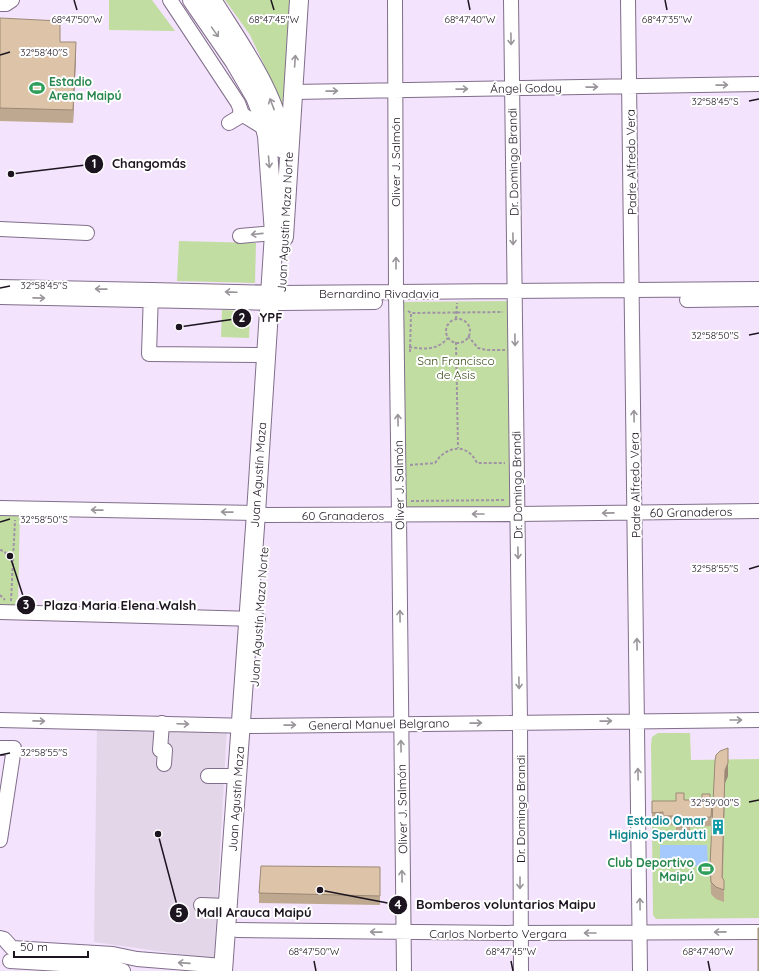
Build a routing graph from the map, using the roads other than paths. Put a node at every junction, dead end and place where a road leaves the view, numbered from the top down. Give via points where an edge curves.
1 (12, 0) edge
2 (170, 0) edge
3 (192, 0) edge
4 (212, 0) edge
5 (299, 0) edge
6 (395, 0) edge
7 (511, 0) edge
8 (628, 0) edge
9 (0, 4) edge
10 (759, 84) edge
11 (630, 86) junction
12 (512, 88) junction
13 (394, 90) junction
14 (293, 92) junction
15 (240, 113) junction
16 (229, 123) dead end
17 (266, 129) junction
18 (286, 198) junction
19 (0, 229) edge
20 (274, 232) junction
21 (87, 233) dead end
22 (240, 236) dead end
23 (0, 288) edge
24 (759, 289) edge
25 (150, 295) junction
26 (633, 295) junction
27 (514, 296) junction
28 (0, 297) edge
29 (396, 297) junction
30 (275, 298) junction
31 (759, 299) edge
32 (266, 354) junction
33 (0, 508) edge
34 (759, 511) edge
35 (635, 513) junction
36 (261, 514) junction
37 (517, 514) junction
38 (400, 515) junction
39 (4, 607) edge
40 (253, 619) junction
41 (0, 720) edge
42 (759, 720) edge
43 (637, 721) junction
44 (520, 722) junction
45 (162, 723) junction
46 (401, 724) junction
47 (246, 726) junction
48 (0, 748) edge
49 (163, 755) dead end
50 (208, 776) dead end
51 (238, 776) junction
52 (0, 840) edge
53 (201, 906) dead end
54 (227, 906) junction
55 (237, 930) junction
56 (759, 932) edge
57 (403, 933) junction
58 (521, 933) junction
59 (640, 933) junction
60 (0, 938) edge
61 (8, 959) edge
62 (226, 969) edge
63 (123, 971) edge
64 (404, 971) edge
65 (521, 971) edge
66 (640, 971) edge

1 - 9 street
2 - 15 street via 238,103
3 -> 17 main road, Juan Agustín Maza via 255,97
18 -> 4 main road via 283,146 276,114 264,85
14 -> 5 main road, Juan Agustín Maza Norte
6 - 13 street, Oliver J. Salmón
7 -> 12 street, Dr. Domingo Brandi
8 - 11 street, Padre Alfredo Vera
11 -> 10 street, Ángel Godoy
12 -> 11 street, Ángel Godoy
11 - 26 street, Padre Alfredo Vera
13 -> 12 street, Ángel Godoy
12 -> 27 street, Dr. Domingo Brandi
14 -> 13 street, Ángel Godoy
29 -> 13 street, Oliver J. Salmón
14 - 18 main road, Juan Agustín Maza Norte
15 - 16 street via 239,117
15 - 17 street
17 -> 20 main road, Juan Agustín Maza
18 - 30 main road, Juan Agustín Maza Norte
19 - 21 street
20 -> 22 street
20 - 30 main road, Juan Agustín Maza
25 -> 23 street, Bernardino Rivadavia
24 - 26 street, Bernardino Rivadavia
28 -> 25 street, Bernardino Rivadavia
25 - 30 street, Bernardino Rivadavia
25 - 32 street via 149,354
26 - 27 street, Bernardino Rivadavia
26 - 31 street, Bernardino Rivadavia
35 -> 26 street, Padre Alfredo Vera
27 - 29 street, Bernardino Rivadavia
27 - 29 street, Bernardino Rivadavia via 457,307
27 -> 37 street, Dr. Domingo Brandi
29 - 30 street, Bernardino Rivadavia
38 -> 29 street, Oliver J. Salmón
30 - 32 main road, Juan Agustín Maza
30 - 36 main road, Juan Agustín Maza Norte
32 - 36 main road, Juan Agustín Maza
36 -> 33 street, 60 Granaderos
34 - 35 street, 60 Granaderos
35 -> 37 street, 60 Granaderos
43 -> 35 street, Padre Alfredo Vera
36 - 38 street, 60 Granaderos
36 - 40 main road, Juan Agustín Maza Norte
37 -> 38 street, 60 Granaderos
37 -> 44 street, Dr. Domingo Brandi
46 -> 38 street, Oliver J. Salmón
39 - 40 street
40 - 47 main road, Juan Agustín Maza Norte
41 -> 45 street, General Manuel Belgrano
43 -> 42 street, General Manuel Belgrano
44 -> 43 street, General Manuel Belgrano
59 -> 43 street, Padre Alfredo Vera
46 -> 44 street, General Manuel Belgrano
44 -> 58 street, Dr. Domingo Brandi
45 -> 47 street, General Manuel Belgrano
45 - 49 street
47 -> 46 street, General Manuel Belgrano
57 -> 46 street, Oliver J. Salmón
47 - 51 main road, Juan Agustín Maza
47 - 55 main road, Juan Agustín Maza Norte
48 - 52 street via 14,748
50 - 51 street
51 - 54 main road, Juan Agustín Maza
53 - 54 street
54 - 62 main road, Juan Agustín Maza
57 -> 55 street, Carlos Norberto Vergara
55 - 62 main road, Juan Agustín Maza Norte
56 -> 59 street, Carlos Norberto Vergara
57 - 58 street, Carlos Norberto Vergara
57 - 64 street, Oliver J. Salmón
59 -> 58 street, Carlos Norberto Vergara
58 - 65 street, Dr. Domingo Brandi
59 - 66 street, Padre Alfredo Vera
60 - 61 street via 4,939
62 -> 61 street via 113,954
61 - 63 street

